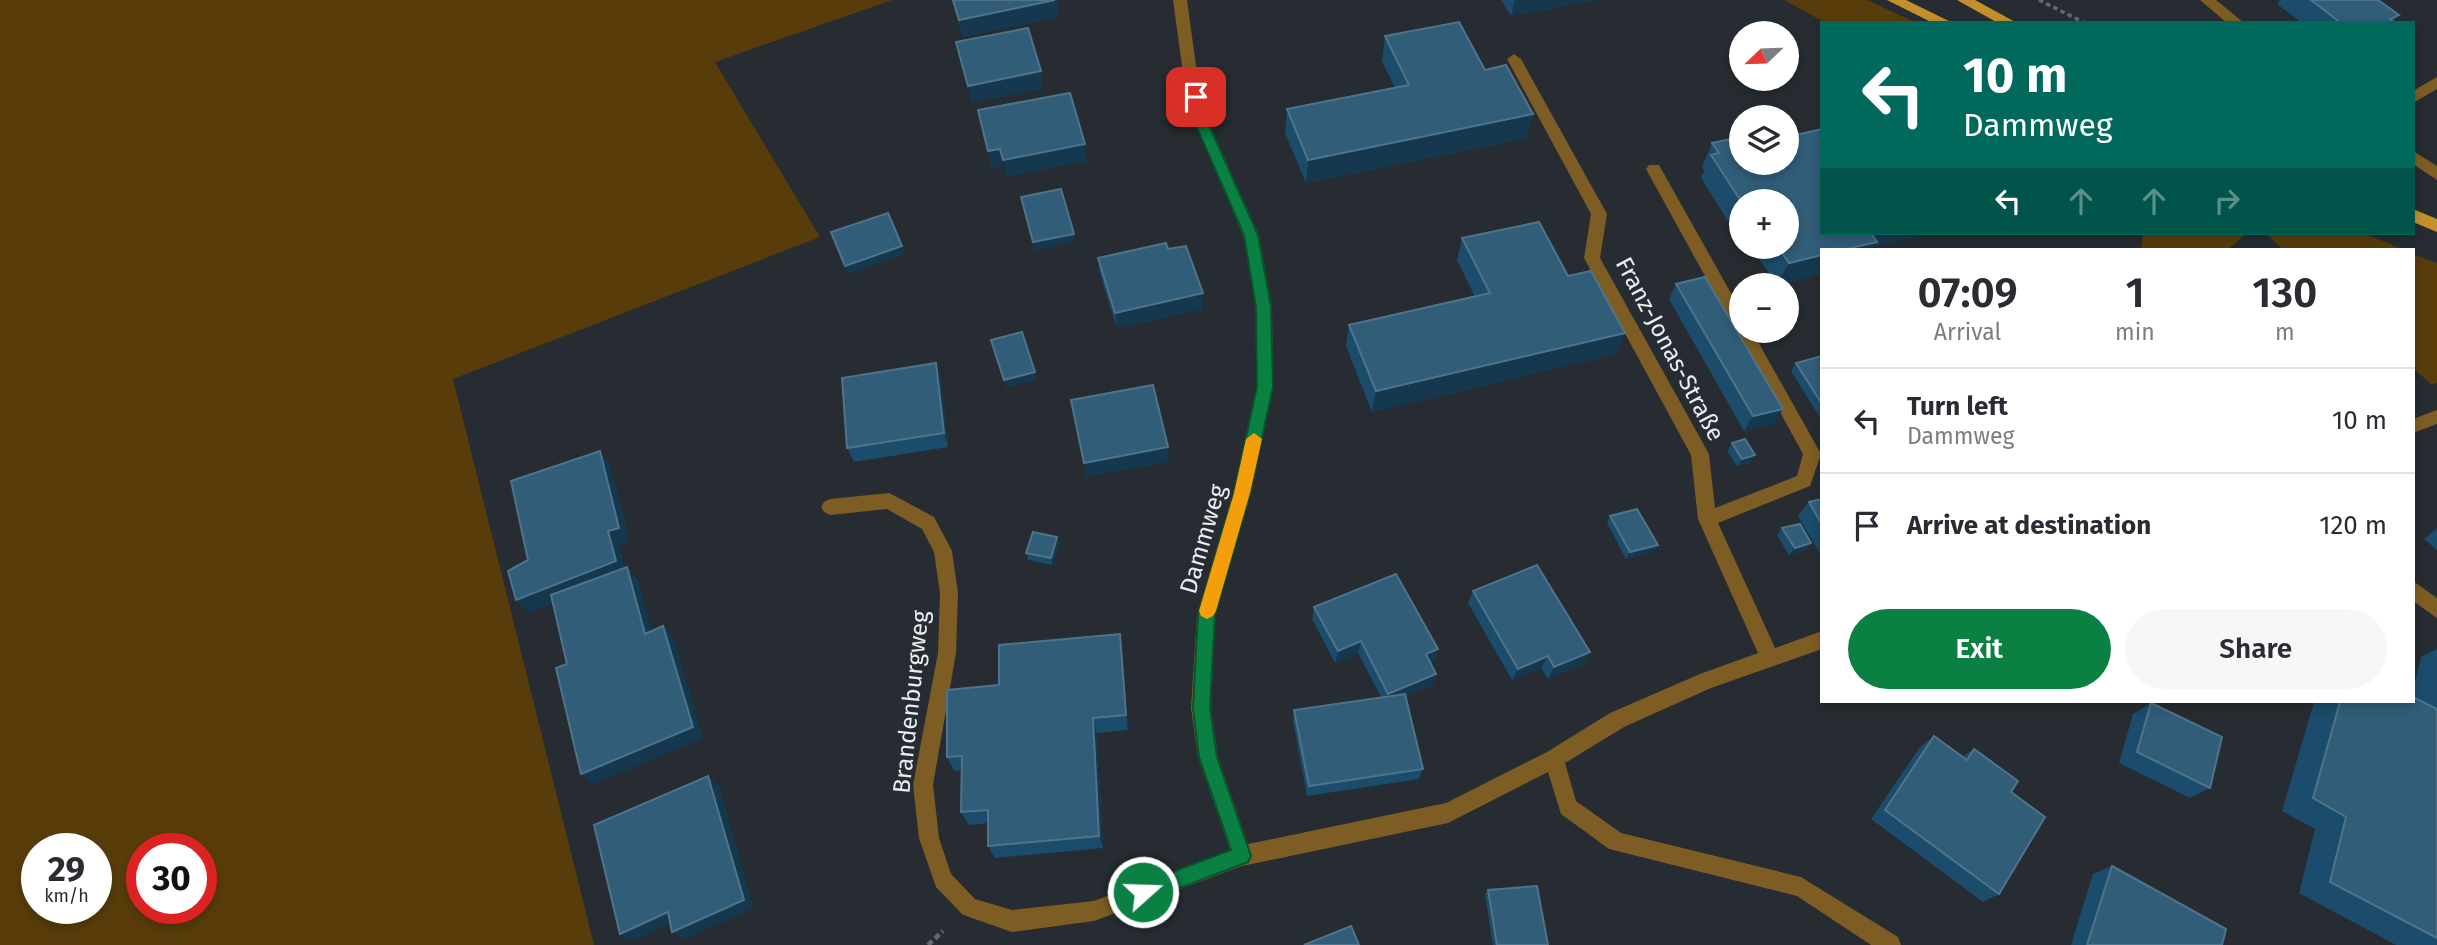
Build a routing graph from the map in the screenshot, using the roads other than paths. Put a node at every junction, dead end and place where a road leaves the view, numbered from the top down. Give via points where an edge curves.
1 (1180, 0) edge
2 (1894, 0) edge
3 (1964, 0) edge
4 (2207, 0) edge
5 (1941, 21) edge
6 (2006, 21) edge
7 (2234, 21) edge
8 (1514, 59) dead end
9 (2437, 82) edge
10 (2415, 97) edge
11 (2415, 158) edge
12 (1654, 169) dead end
13 (2437, 174) edge
14 (2415, 216) edge
15 (2437, 226) edge
16 (1729, 304) edge
17 (1751, 343) edge
18 (2437, 417) edge
19 (2415, 425) edge
20 (830, 507) dead end
21 (1707, 519) junction
22 (2415, 591) edge
23 (2437, 610) edge
24 (1820, 641) edge
25 (1770, 658) junction
26 (1554, 759) junction
27 (1242, 856) junction
28 (1891, 945) edge

1 - 27 street, Dammweg via 1202,123 1251,235 1264,307 1265,387 1242,493 1206,615 1201,708 1208,757
2 - 5 main road
3 - 6 main road
4 - 7 street
8 - 21 street, Franz-Jonas-Straße via 1599,214 1592,258 1700,454
9 - 10 street
11 - 13 street
12 - 16 street
14 - 15 main road
17 - 21 street via 1812,454 1804,481
18 - 19 street
20 - 27 street, Brandenburgweg via 888,500 928,523 943,551 949,593 947,653 923,785 929,838 943,880 970,906 1012,921 1094,911
21 - 25 street, Franz-Jonas-Straße
22 - 23 street
24 - 25 street
25 - 26 street via 1617,720
26 - 27 street via 1448,813
26 - 28 street via 1568,807 1616,842 1801,887

